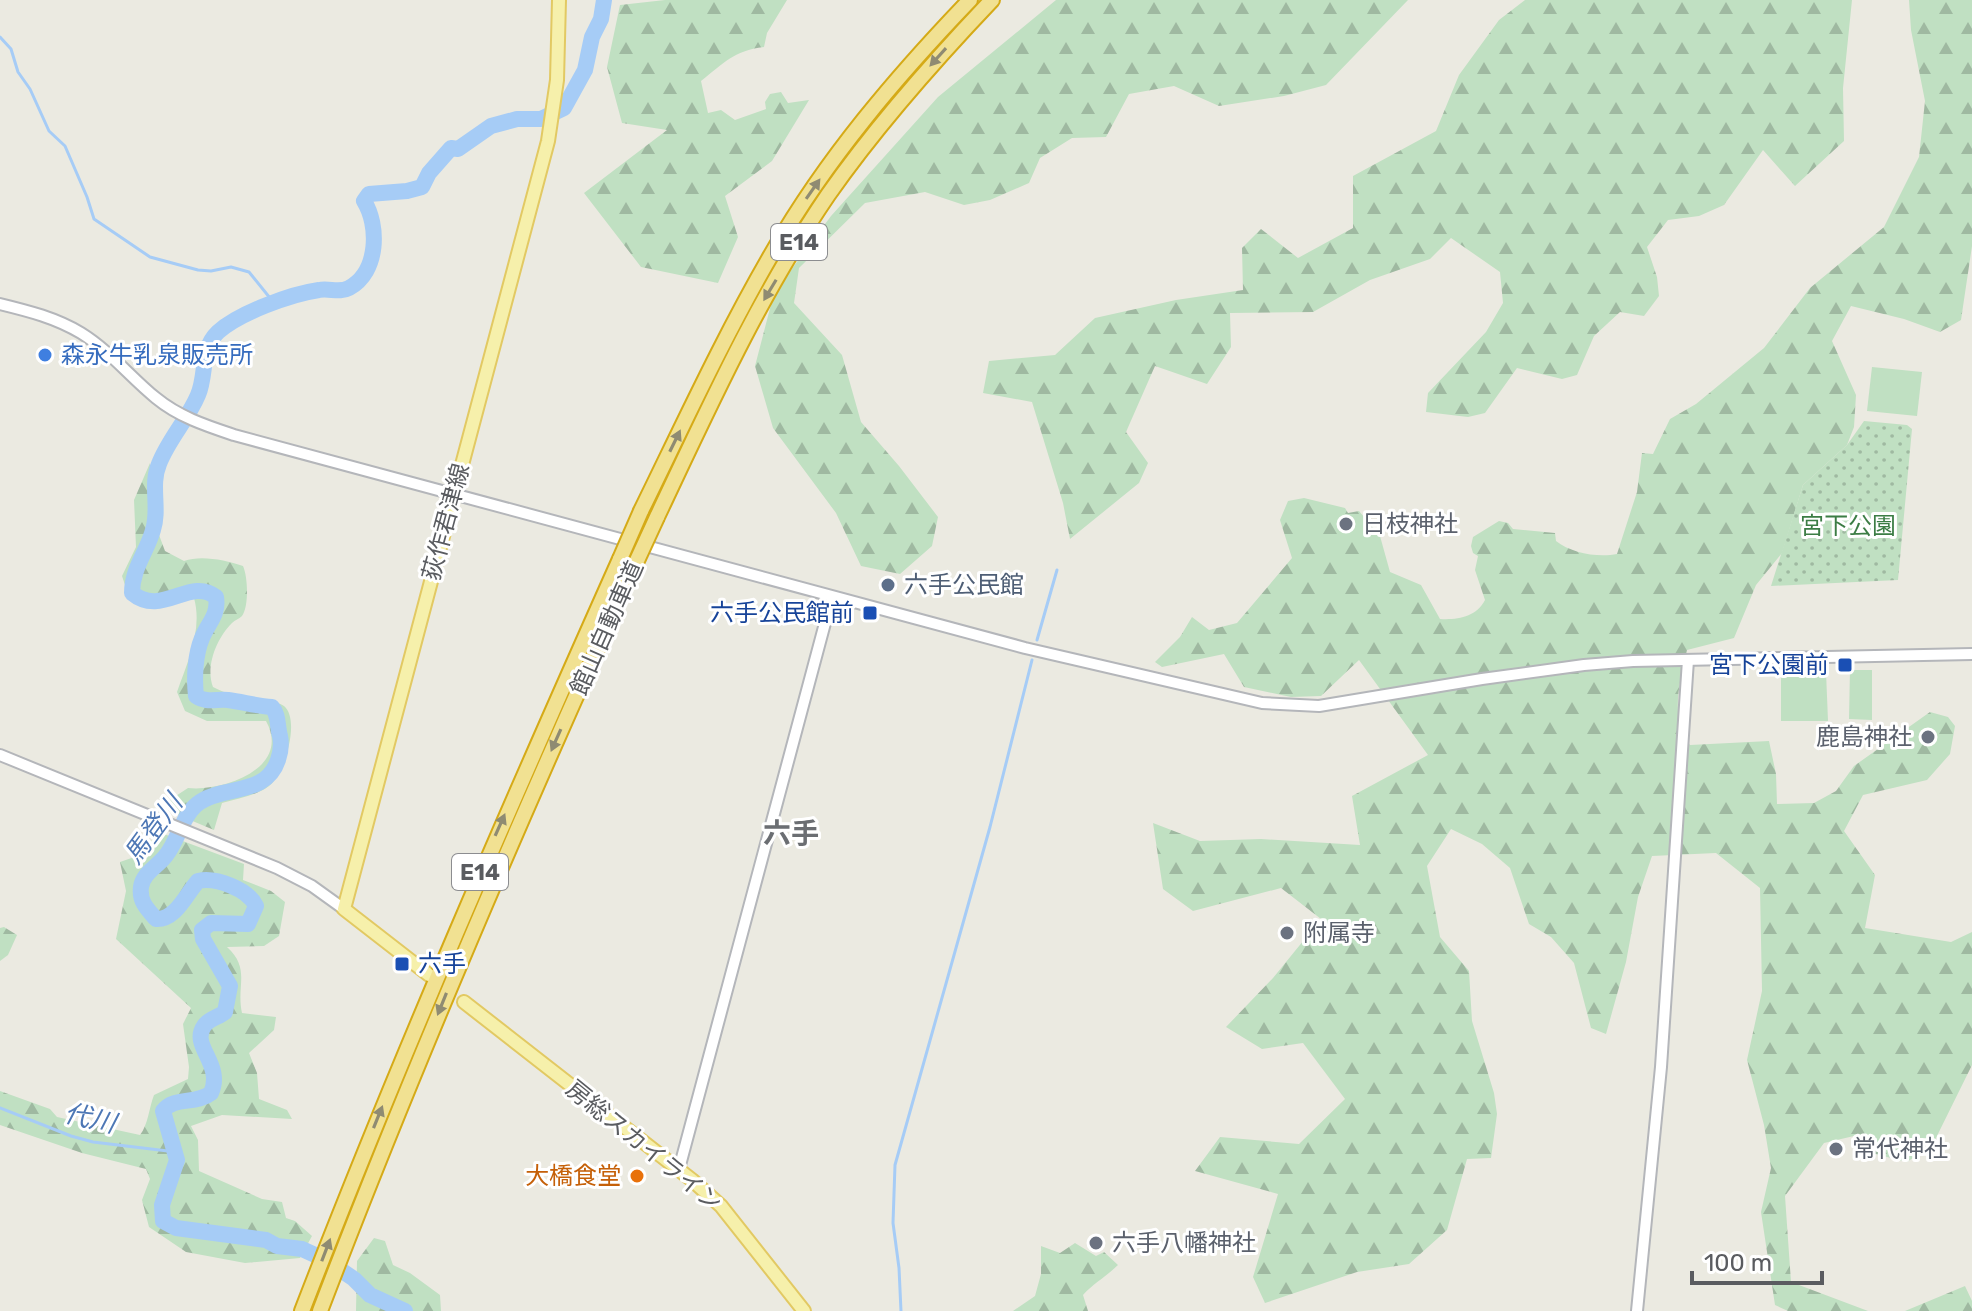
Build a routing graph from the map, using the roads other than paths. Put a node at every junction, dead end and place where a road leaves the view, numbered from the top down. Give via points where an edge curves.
1 (559, 0) edge
2 (970, 0) edge
3 (992, 0) edge
4 (0, 304) edge
5 (453, 493) junction
6 (832, 597) junction
7 (1972, 654) edge
8 (1688, 660) junction
9 (0, 755) edge
10 (344, 909) junction
11 (429, 975) dead end
12 (464, 1002) dead end
13 (679, 1169) junction
14 (302, 1311) edge
15 (320, 1311) edge
16 (804, 1311) edge
17 (1637, 1311) edge

1 - 5 main road, 荻作君津線 via 550,135
14 -> 2 highway, 館山自動車道 / E14, bridge via 496,836 641,511 728,334 812,190 896,81
3 -> 15 highway, 館山自動車道 / E14, bridge via 908,91 826,198 752,321 634,567 475,924
4 - 5 street via 42,314 84,335 170,408 206,426
5 - 6 street
5 - 10 main road, 荻作君津線
6 - 8 street via 1025,648 1281,705 1319,706 1584,665
6 - 13 street
7 - 8 street
8 - 17 street via 1661,1067
9 - 10 street via 277,868
10 - 11 main road
12 - 13 main road, 房総スカイライン
13 - 16 main road, 房総スカイライン via 721,1206

